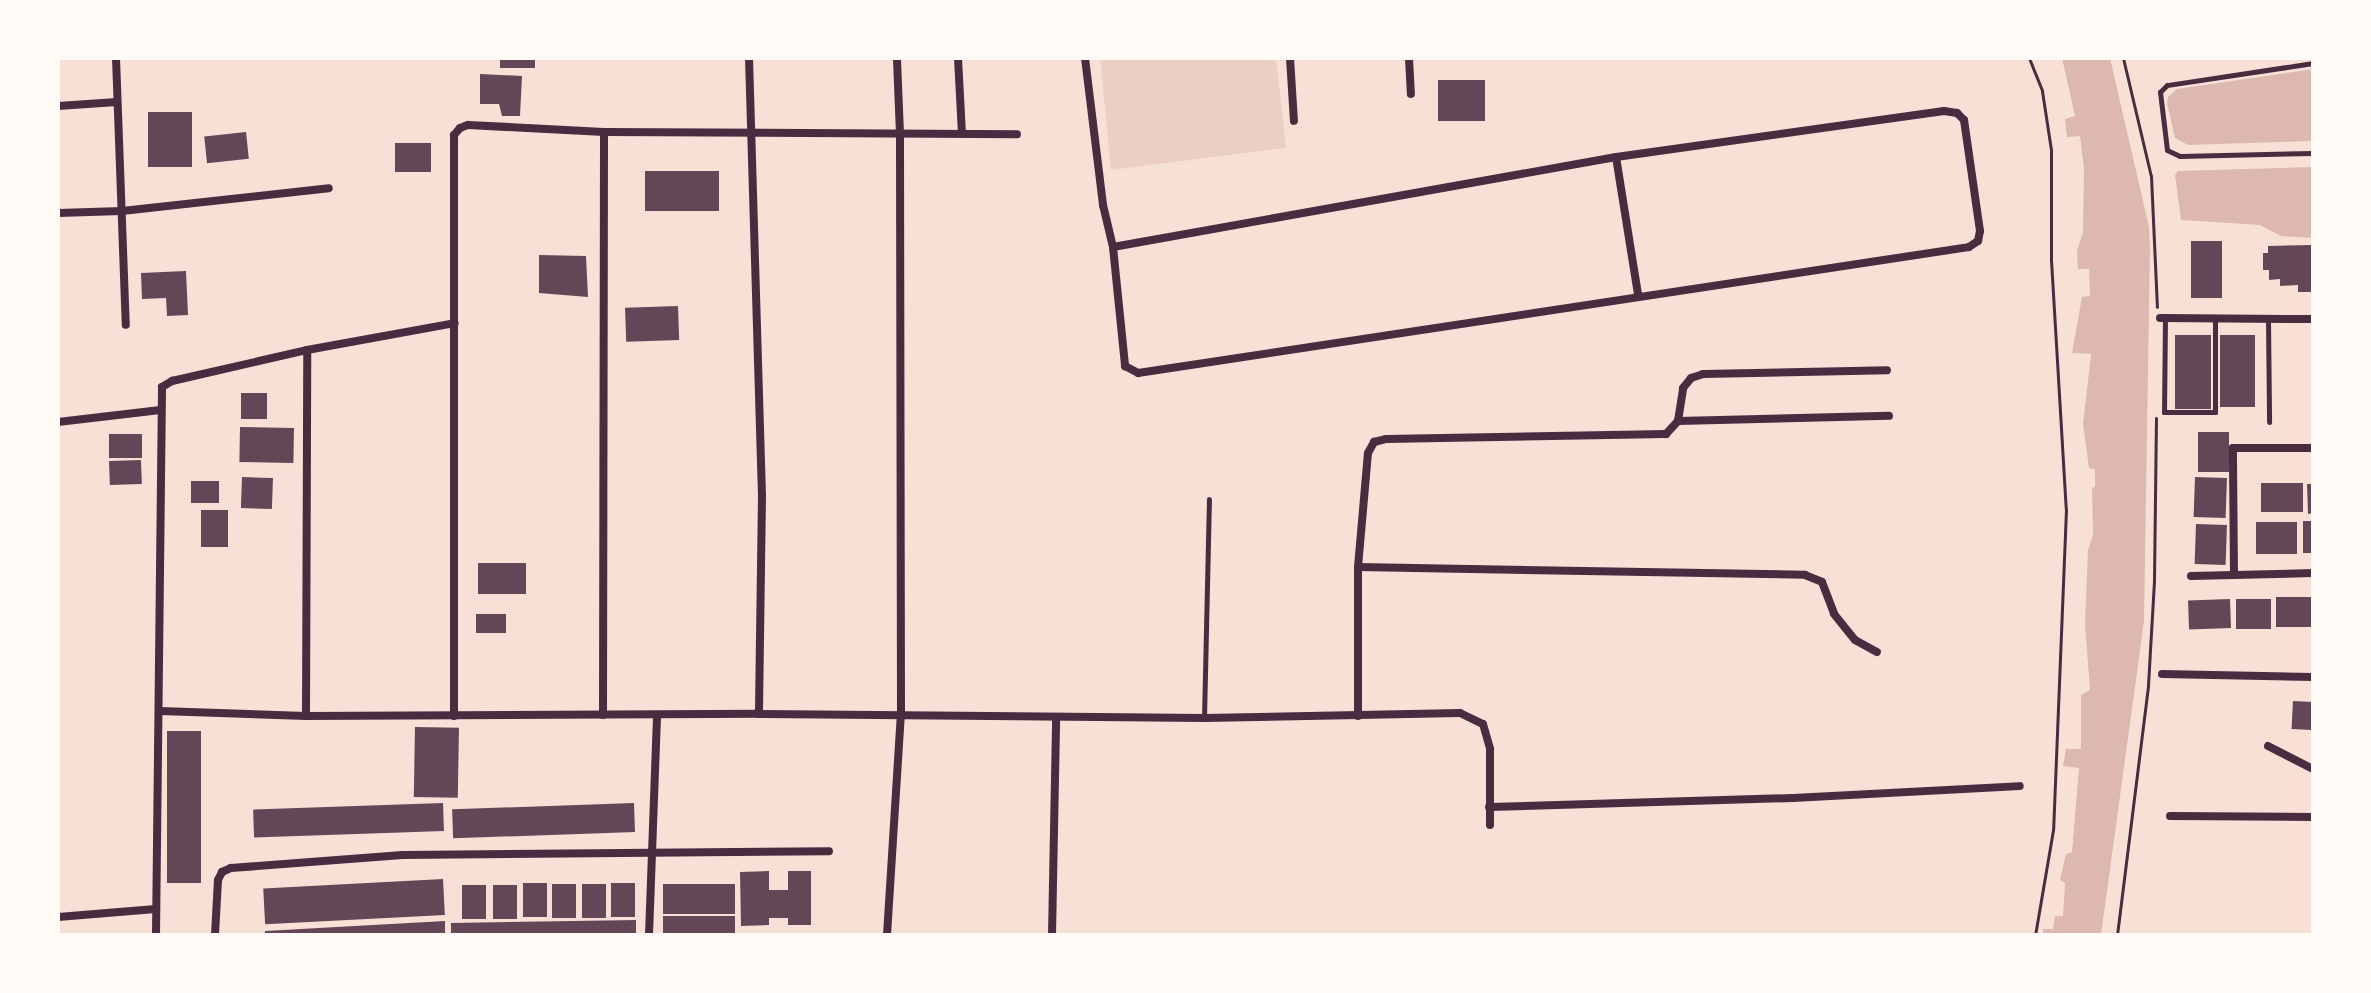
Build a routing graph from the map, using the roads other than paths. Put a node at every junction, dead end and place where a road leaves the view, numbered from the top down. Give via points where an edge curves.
1 (116, 58) edge
2 (749, 58) edge
3 (897, 58) edge
4 (958, 58) edge
5 (1085, 58) edge
6 (1290, 58) edge
7 (1409, 58) edge
8 (2313, 63) edge
9 (1411, 94) dead end
10 (117, 102) junction
11 (58, 106) edge
12 (1294, 121) dead end
13 (604, 132) junction
14 (754, 134) junction
15 (900, 134) junction
16 (962, 134) junction
17 (1017, 134) dead end
18 (2313, 153) edge
19 (1616, 157) junction
20 (329, 188) dead end
21 (122, 211) junction
22 (58, 213) edge
23 (1113, 247) junction
24 (1638, 294) junction
25 (2161, 315) joint
26 (2215, 319) junction
27 (2268, 319) junction
28 (2313, 319) edge
29 (455, 323) junction
30 (126, 325) dead end
31 (307, 350) junction
32 (1887, 370) dead end
33 (160, 410) junction
34 (1889, 416) dead end
35 (1678, 421) junction
36 (58, 422) edge
37 (2269, 422) dead end
38 (2313, 448) edge
39 (1209, 499) dead end
40 (1358, 567) junction
41 (2313, 573) edge
42 (2234, 575) junction
43 (2191, 576) dead end
44 (1877, 652) dead end
45 (2162, 674) dead end
46 (2313, 677) edge
47 (160, 711) junction
48 (759, 714) junction
49 (603, 715) junction
50 (657, 715) junction
51 (901, 715) junction
52 (306, 716) junction
53 (454, 716) junction
54 (1358, 716) junction
55 (1056, 717) junction
56 (1204, 718) junction
57 (2268, 746) dead end
58 (2313, 769) edge
59 (2020, 786) dead end
60 (1489, 807) junction
61 (2170, 816) dead end
62 (2313, 817) edge
63 (1490, 825) dead end
64 (829, 851) dead end
65 (651, 853) junction
66 (156, 909) junction
67 (58, 917) edge
68 (156, 935) edge
69 (215, 935) edge
70 (649, 935) edge
71 (887, 935) edge
72 (1052, 935) edge

1 - 10 street
2 - 14 street
3 - 15 street
4 - 16 street
5 - 23 street
6 - 12 street
7 - 9 street
8 - 18 lane via 2167,85 2160,92 2167,150 2180,156
10 - 11 street
10 - 21 street
13 - 14 street
13 - 29 street via 468,125 454,135
13 - 49 street
14 - 15 street
14 - 48 street via 762,495
15 - 16 street
15 - 51 street
16 - 17 street
19 - 23 street
19 - 24 street
19 - 24 street via 1944,111 1964,120 1980,231 1978,241 1969,247
20 - 21 street
21 - 22 street
21 - 30 street
23 - 24 street via 1125,366 1138,373
25 - 26 street
25 - 26 lane via 2164,412 2215,412
26 - 27 street
27 - 28 street
27 - 37 lane
29 - 31 street
29 - 53 street
31 - 33 street via 172,381 162,387
31 - 52 street
32 - 35 street via 1703,374 1683,388
33 - 36 street
33 - 47 street
34 - 35 street
35 - 40 street via 1666,434 1374,442 1368,453
38 - 42 street via 2233,448
39 - 56 lane
40 - 44 street via 1805,575 1822,582 1834,614 1855,640
40 - 54 street
41 - 42 street
42 - 43 street
45 - 46 street
47 - 52 street
47 - 66 street
48 - 50 street
48 - 51 street
49 - 50 street
49 - 53 street
50 - 65 street
51 - 55 street
51 - 71 street
52 - 53 street
54 - 56 street
54 - 60 street via 1460,713 1483,724 1490,749
55 - 56 street
55 - 72 street
57 - 58 street
59 - 60 street
60 - 63 street
61 - 62 street
64 - 65 street
65 - 69 street via 403,855 231,868 218,880
65 - 70 street
66 - 67 street
66 - 68 street

